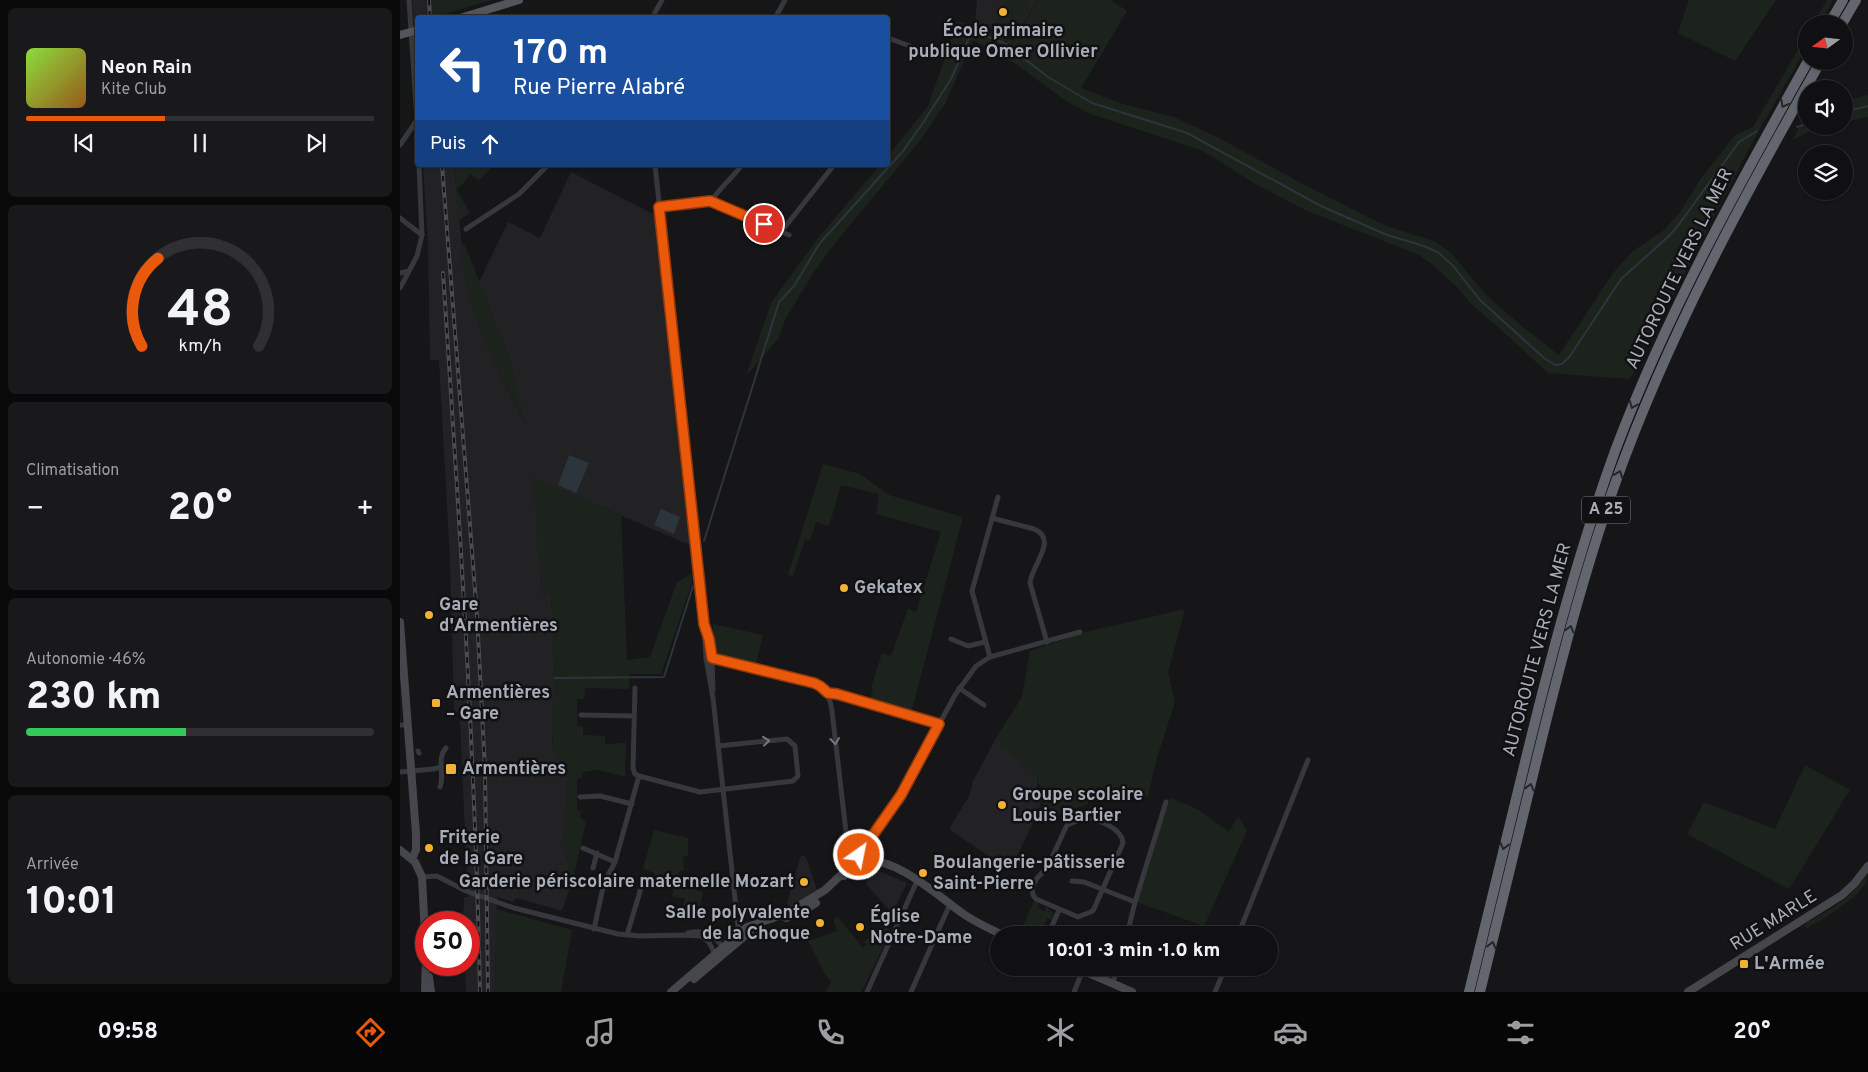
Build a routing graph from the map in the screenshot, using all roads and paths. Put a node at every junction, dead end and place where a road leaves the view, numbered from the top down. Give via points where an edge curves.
1 (409, 0) edge
2 (519, 0) edge
3 (785, 0) edge
4 (1843, 0) edge
5 (1856, 0) edge
6 (661, 1) edge
7 (470, 15) edge
8 (654, 15) edge
9 (776, 15) edge
10 (1834, 15) edge
11 (1847, 15) edge
12 (415, 31) edge
13 (400, 35) edge
14 (890, 39) edge
15 (929, 53) dead end
16 (1803, 70) edge
17 (1816, 70) edge
18 (415, 90) edge
19 (415, 123) edge
20 (400, 144) edge
21 (419, 167) edge
22 (546, 167) edge
23 (655, 167) edge
24 (740, 167) edge
25 (832, 167) edge
26 (710, 201) junction
27 (659, 207) junction
28 (400, 218) edge
29 (466, 229) dead end
30 (782, 232) junction
31 (422, 235) junction
32 (789, 235) dead end
33 (409, 271) junction
34 (400, 273) edge
35 (400, 288) edge
36 (998, 497) dead end
37 (992, 518) junction
38 (400, 622) edge
39 (1080, 632) dead end
40 (950, 639) dead end
41 (985, 642) junction
42 (1048, 642) junction
43 (990, 657) junction
44 (402, 658) edge
45 (709, 658) junction
46 (635, 688) dead end
47 (959, 688) junction
48 (828, 693) junction
49 (984, 705) dead end
50 (581, 715) dead end
51 (634, 716) junction
52 (939, 724) junction
53 (404, 725) edge
54 (718, 746) junction
55 (446, 748) dead end
56 (1308, 760) dead end
57 (441, 767) junction
58 (412, 771) junction
59 (400, 772) edge
60 (639, 776) junction
61 (440, 787) dead end
62 (722, 789) junction
63 (580, 797) dead end
64 (1166, 802) dead end
65 (632, 804) junction
66 (583, 848) dead end
67 (400, 850) edge
68 (596, 853) junction
69 (412, 859) junction
70 (855, 859) junction
71 (615, 862) junction
72 (1868, 866) edge
73 (593, 868) dead end
74 (422, 877) junction
75 (644, 878) dead end
76 (918, 881) junction
77 (1072, 881) dead end
78 (1103, 889) junction
79 (1135, 902) junction
80 (950, 904) junction
81 (1059, 910) junction
82 (424, 911) edge
83 (1052, 926) edge
84 (1129, 926) edge
85 (1242, 926) edge
86 (990, 928) edge
87 (594, 929) junction
88 (627, 935) junction
89 (683, 935) junction
90 (739, 937) junction
91 (725, 949) junction
92 (716, 957) junction
93 (425, 976) edge
94 (429, 976) edge
95 (1078, 976) edge
96 (1096, 976) edge
97 (1115, 976) edge
98 (1222, 976) edge
99 (1113, 983) junction
100 (425, 992) edge
101 (431, 992) edge
102 (671, 992) edge
103 (679, 992) edge
104 (866, 992) edge
105 (911, 992) edge
106 (1074, 992) edge
107 (1132, 992) edge
108 (1216, 992) edge
109 (1469, 992) edge
110 (1480, 992) edge
111 (1688, 992) edge

1 - 18 street
2 - 7 main road
3 - 9 street
4 - 10 highway
5 - 11 highway
6 - 8 street
12 - 13 main road, bridge
14 - 15 street
16 -> 109 highway, AUTOROUTE VERS LA MER / A 25 via 1692,275 1653,357 1608,471 1557,635
110 -> 17 highway, A 25 via 1568,636 1618,475 1694,296 1762,164
19 - 20 street
21 - 31 street
22 - 29 street via 520,194
23 - 27 street
24 - 26 street
25 - 30 street
26 - 27 street
26 - 30 street
27 - 45 street
28 - 31 street
30 - 32 street
31 - 33 street
33 - 34 street
33 - 35 street
36 - 37 street
37 - 41 street via 972,591
37 - 42 street via 1034,529 1044,537 1045,546 1030,583
38 - 44 main road
39 - 42 street
40 - 41 street via 968,646
41 - 43 street
42 - 43 street
43 - 47 street via 976,666
44 - 53 main road
45 - 48 street via 814,683
45 - 54 street
46 - 51 street
47 - 49 street
47 - 52 street
48 - 52 street
48 -> 70 street via 848,849
50 - 51 street
51 - 60 street via 633,768
52 - 70 street via 901,795
53 - 58 main road
54 - 62 street
54 -> 62 street via 787,739 795,746 798,776 793,781
55 - 57 street via 442,752
56 - 85 street
57 - 58 street
57 - 61 street
58 - 59 street
58 - 69 main road via 416,847
60 - 62 street via 696,791
60 - 65 street
62 - 90 street
63 - 65 street via 600,796
64 - 79 street
65 - 71 street
66 - 68 street
67 - 69 main road
68 - 71 street
68 - 73 street
69 - 74 main road
70 - 76 main road via 887,865
70 - 90 main road via 838,879 812,899 777,918 752,925
70 - 90 main road via 850,867 856,870 804,910
71 - 87 street via 606,880
72 - 111 main road, RUE MARLE via 1842,895
74 - 82 main road
74 - 87 street via 437,876 466,891
75 - 88 street
76 - 80 main road
76 - 104 street
77 - 78 street
78 - 79 street
78 - 81 street via 1089,914 1078,917
78 - 81 street via 1122,847 1122,838 1116,830 1090,818 1070,823 1064,829 1047,868 1032,888 1036,900
79 - 84 street
80 - 86 main road
80 - 105 street
81 - 83 street
87 - 88 street
88 - 89 street
89 - 91 street via 707,932
89 - 92 street via 706,939
90 - 91 main road
91 - 92 main road
92 - 102 main road
92 - 103 main road
93 - 100 main road
94 - 101 main road
95 - 106 street
96 - 99 main road
97 - 99 street
98 - 108 street
99 - 107 main road

